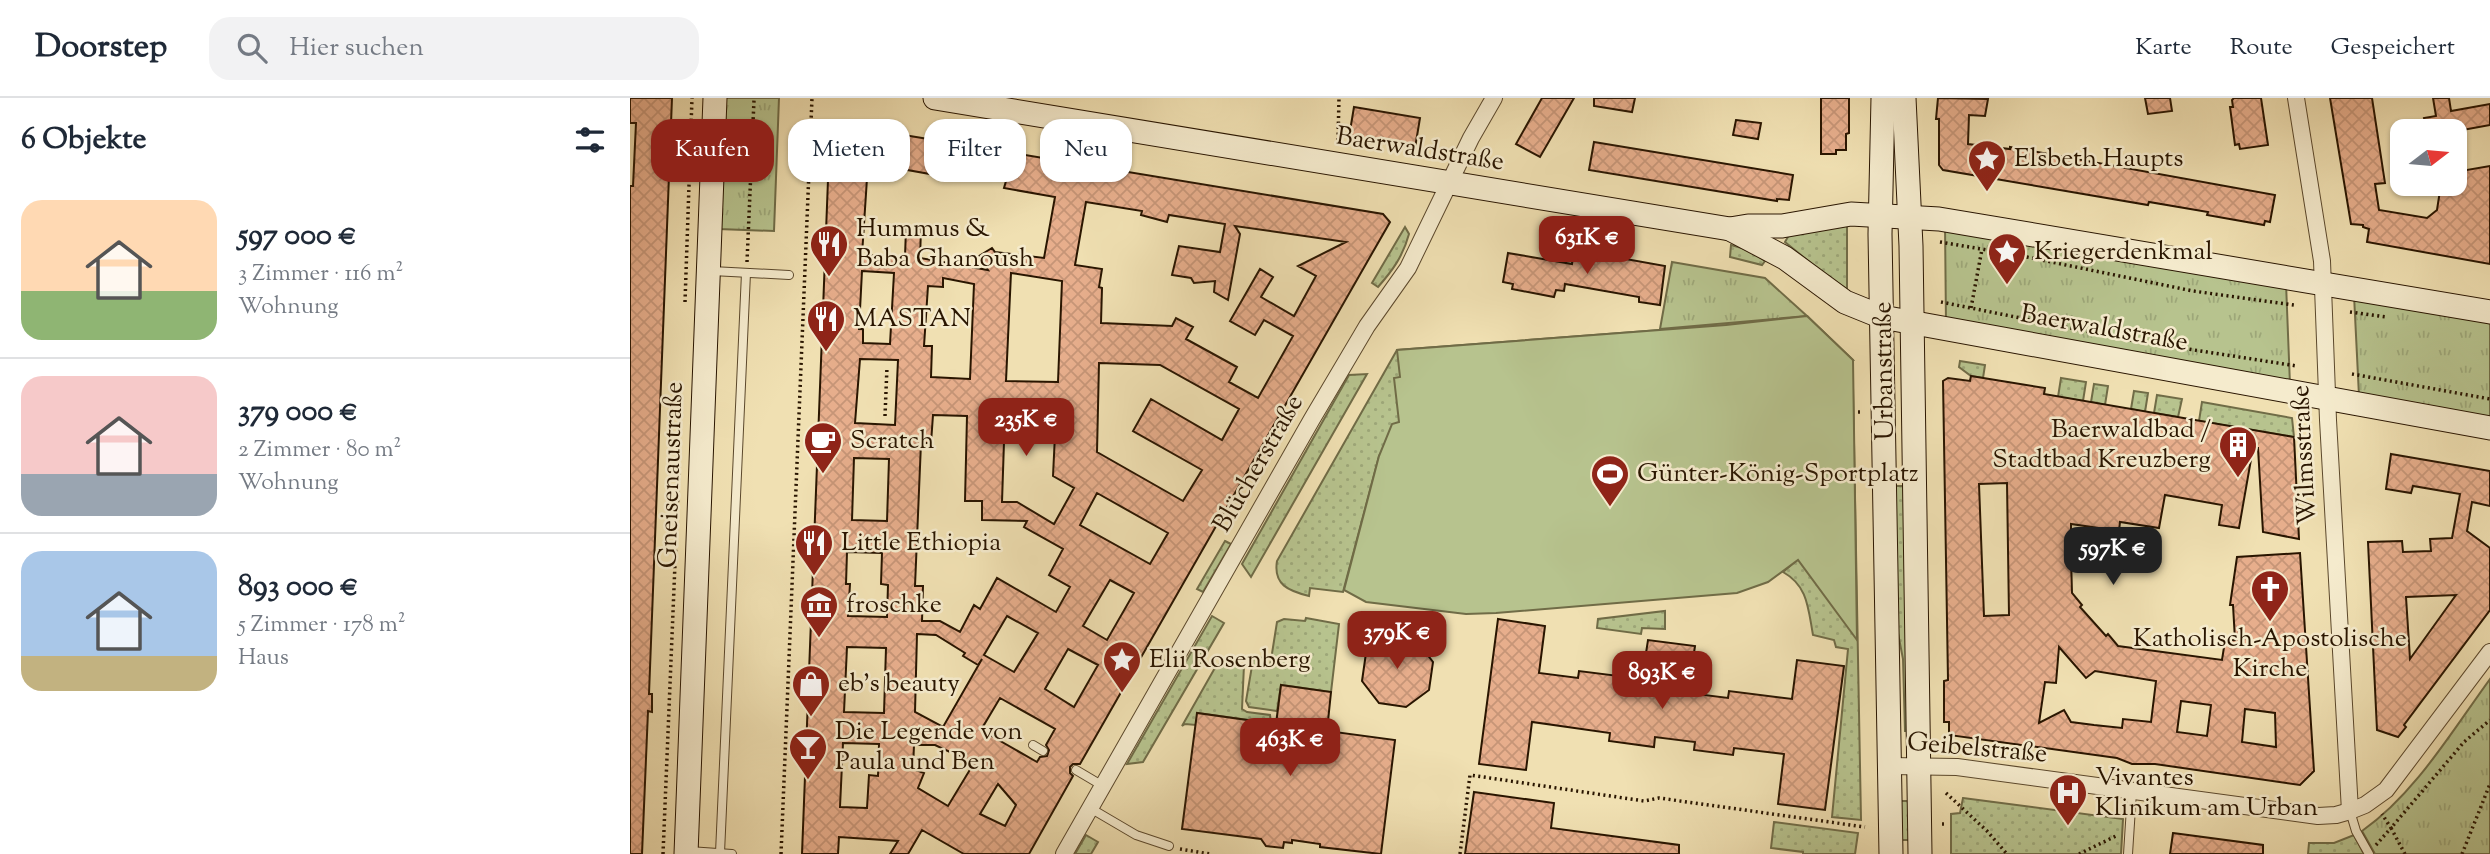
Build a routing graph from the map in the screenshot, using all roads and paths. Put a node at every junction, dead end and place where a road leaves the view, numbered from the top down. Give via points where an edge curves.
1 (692, 98) edge
2 (715, 98) edge
3 (812, 98) edge
4 (935, 98) edge
5 (1339, 98) edge
6 (1494, 98) edge
7 (1882, 98) edge
8 (1904, 98) edge
9 (2296, 98) edge
10 (754, 100) dead end
11 (1894, 132) junction
12 (1338, 140) dead end
13 (1449, 183) junction
14 (1881, 214) junction
15 (1909, 216) junction
16 (1730, 229) junction
17 (1940, 242) dead end
18 (1982, 249) junction
19 (708, 271) junction
20 (746, 273) junction
21 (789, 275) dead end
22 (2322, 284) junction
23 (1941, 302) dead end
24 (685, 304) dead end
25 (2294, 305) dead end
26 (1971, 308) junction
27 (2490, 312) edge
28 (1882, 317) junction
29 (1913, 324) junction
30 (2297, 366) dead end
31 (887, 367) dead end
32 (2352, 374) dead end
33 (2326, 397) junction
34 (2490, 399) edge
35 (885, 416) dead end
36 (2490, 428) edge
37 (679, 464) dead end
38 (1899, 470) junction
39 (2490, 652) edge
40 (2490, 720) edge
41 (1033, 745) dead end
42 (1043, 751) dead end
43 (1919, 765) junction
44 (1890, 766) junction
45 (1076, 770) dead end
46 (2490, 784) edge
47 (1103, 786) junction
48 (2132, 792) junction
49 (1946, 793) dead end
50 (1090, 808) junction
51 (2350, 811) junction
52 (2382, 814) dead end
53 (1865, 827) dead end
54 (2391, 828) junction
55 (2129, 829) junction
56 (1169, 846) joint
57 (1906, 850) edge
58 (678, 853) edge
59 (720, 853) edge
60 (2369, 853) edge
61 (732, 854) edge
62 (781, 854) edge
63 (1064, 854) edge
64 (1210, 854) edge
65 (1460, 854) edge
66 (2007, 854) edge
67 (2079, 854) edge
68 (2128, 854) edge
69 (2405, 854) edge
70 (2462, 854) edge

1 - 24 path
2 - 19 street, Gneisenaustraße
3 - 62 path
4 - 13 street, Baerwaldstraße
5 - 12 path
6 - 13 street, Blücherstraße
7 - 11 street, Urbanstraße
8 - 11 street, Urbanstraße
9 - 22 street, Wilmsstraße
10 - 20 path
11 - 14 street, Urbanstraße
11 - 15 street, Urbanstraße
13 - 16 street, Baerwaldstraße
13 - 47 street, Blücherstraße via 1408,268 1312,419
14 - 15 street, Baerwaldstraße
14 - 16 street, Baerwaldstraße
14 - 28 street, Urbanstraße
15 - 22 street, Baerwaldstraße
15 - 29 street, Urbanstraße
16 - 28 street, Baerwaldstraße via 1785,258 1845,302
17 - 18 path
18 - 25 path via 2193,291
18 - 26 path
19 - 20 lane
19 - 58 street, Gneisenaustraße
20 - 21 lane
20 - 59 lane
22 - 27 street, Baerwaldstraße
22 - 33 street, Wilmsstraße
23 - 26 path
26 - 30 path via 2130,340
28 - 29 street, Baerwaldstraße
28 - 38 street, Urbanstraße
29 - 33 street, Baerwaldstraße
29 - 38 street, Urbanstraße
31 - 35 path
32 - 34 path
33 - 36 street, Baerwaldstraße
33 - 51 street, Wilmsstraße
37 - 58 path
38 - 43 street, Urbanstraße
38 - 44 street, Urbanstraße
39 - 51 street via 2394,782 2375,799
40 - 54 path via 2464,742
41 - 42 lane
43 - 44 street, Geibelstraße
43 - 48 street, Geibelstraße
43 - 57 street, Urbanstraße
44 - 57 street, Urbanstraße
45 - 47 lane
46 - 70 path
47 - 50 street, Blücherstraße
48 - 51 street, Geibelstraße via 2318,816
48 - 55 lane
49 - 66 path
50 - 56 lane via 1136,835
50 - 63 street, Blücherstraße
51 - 60 lane
52 - 54 path
53 - 65 path via 1471,775
54 - 60 path
54 - 69 path
55 - 67 path
55 - 68 lane
56 - 64 path
58 - 59 lane
59 - 61 lane

